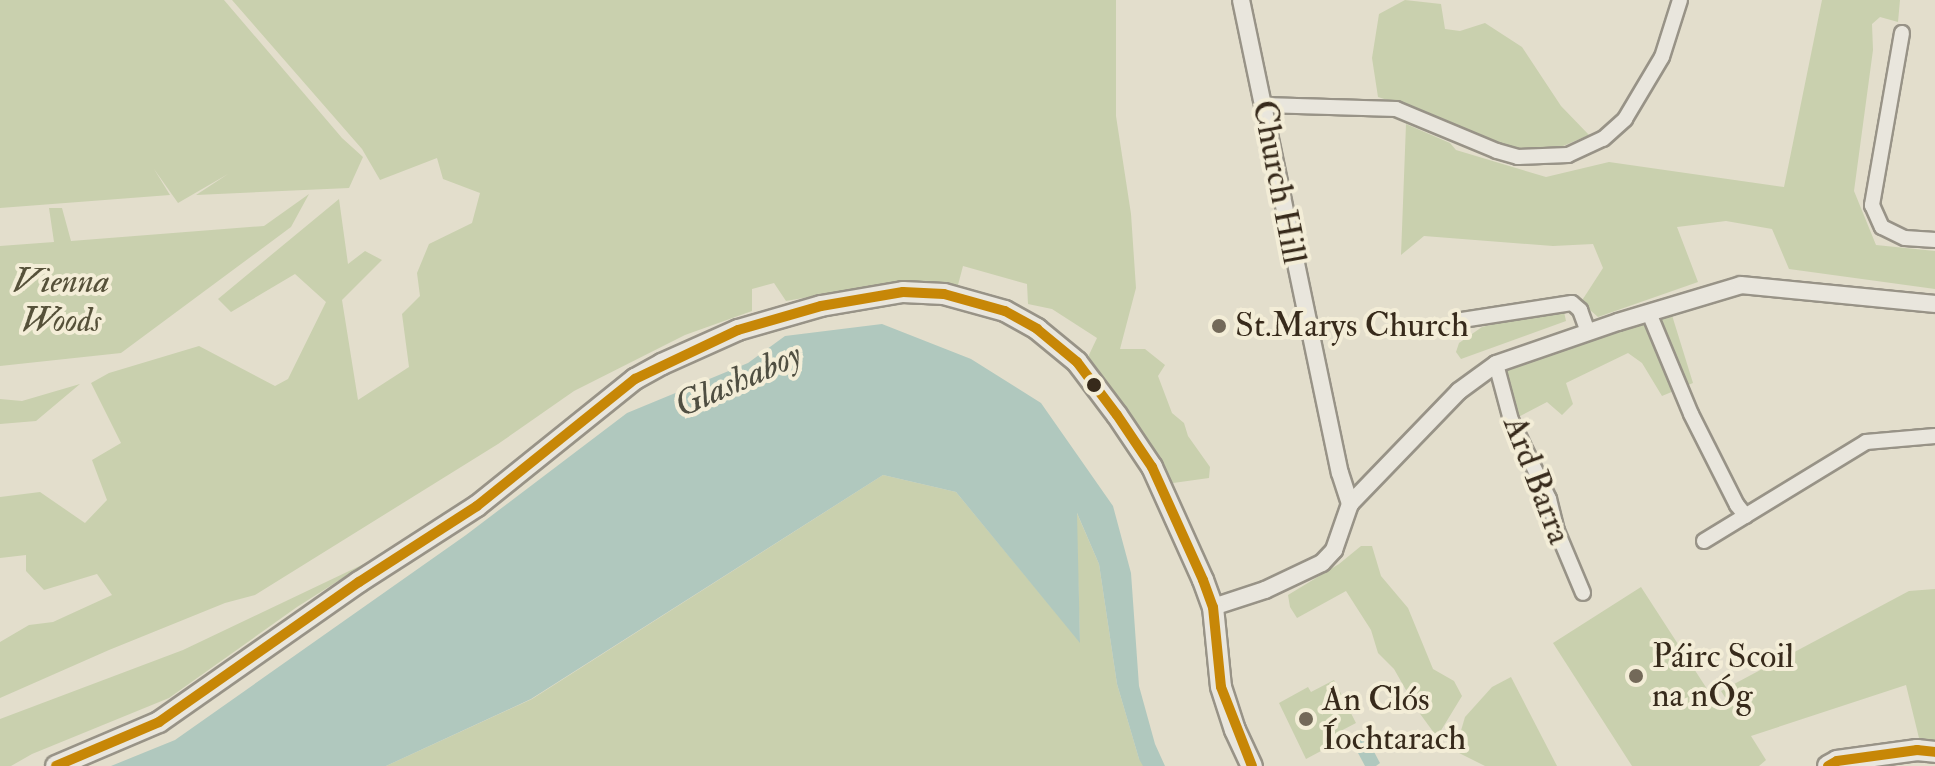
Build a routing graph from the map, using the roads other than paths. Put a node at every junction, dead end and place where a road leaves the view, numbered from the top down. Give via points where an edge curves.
1 (1241, 0) edge
2 (1680, 0) edge
3 (1902, 33) dead end
4 (1264, 105) junction
5 (1935, 240) edge
6 (1935, 304) edge
7 (1649, 313) junction
8 (1462, 320) dead end
9 (1588, 332) junction
10 (1496, 364) junction
11 (1935, 436) edge
12 (1350, 504) junction
13 (1746, 516) junction
14 (1704, 541) dead end
15 (1583, 593) dead end
16 (1213, 607) junction
17 (1935, 752) edge
18 (56, 766) edge
19 (1252, 766) edge
20 (1828, 766) edge

1 - 4 street, Church Hill
2 - 4 street via 1662,57 1625,119 1603,139 1568,155 1528,157 1497,151 1396,109
3 - 5 street via 1872,205 1882,227 1905,238
4 - 12 street, Church Hill
6 - 7 street via 1741,285
7 - 9 street
7 - 13 street via 1691,414
8 - 9 street via 1572,303
9 - 10 street
10 - 12 street via 1459,391
10 - 15 street, Ard Barra via 1511,420 1549,499
11 - 13 street via 1866,442
12 - 16 street via 1334,550 1322,563
13 - 14 street
16 - 18 main road via 1152,467 1077,362 1005,311 944,294 903,292 821,306 738,330 635,379 477,506 159,722
16 - 19 main road via 1221,687
17 - 20 main road via 1917,750

